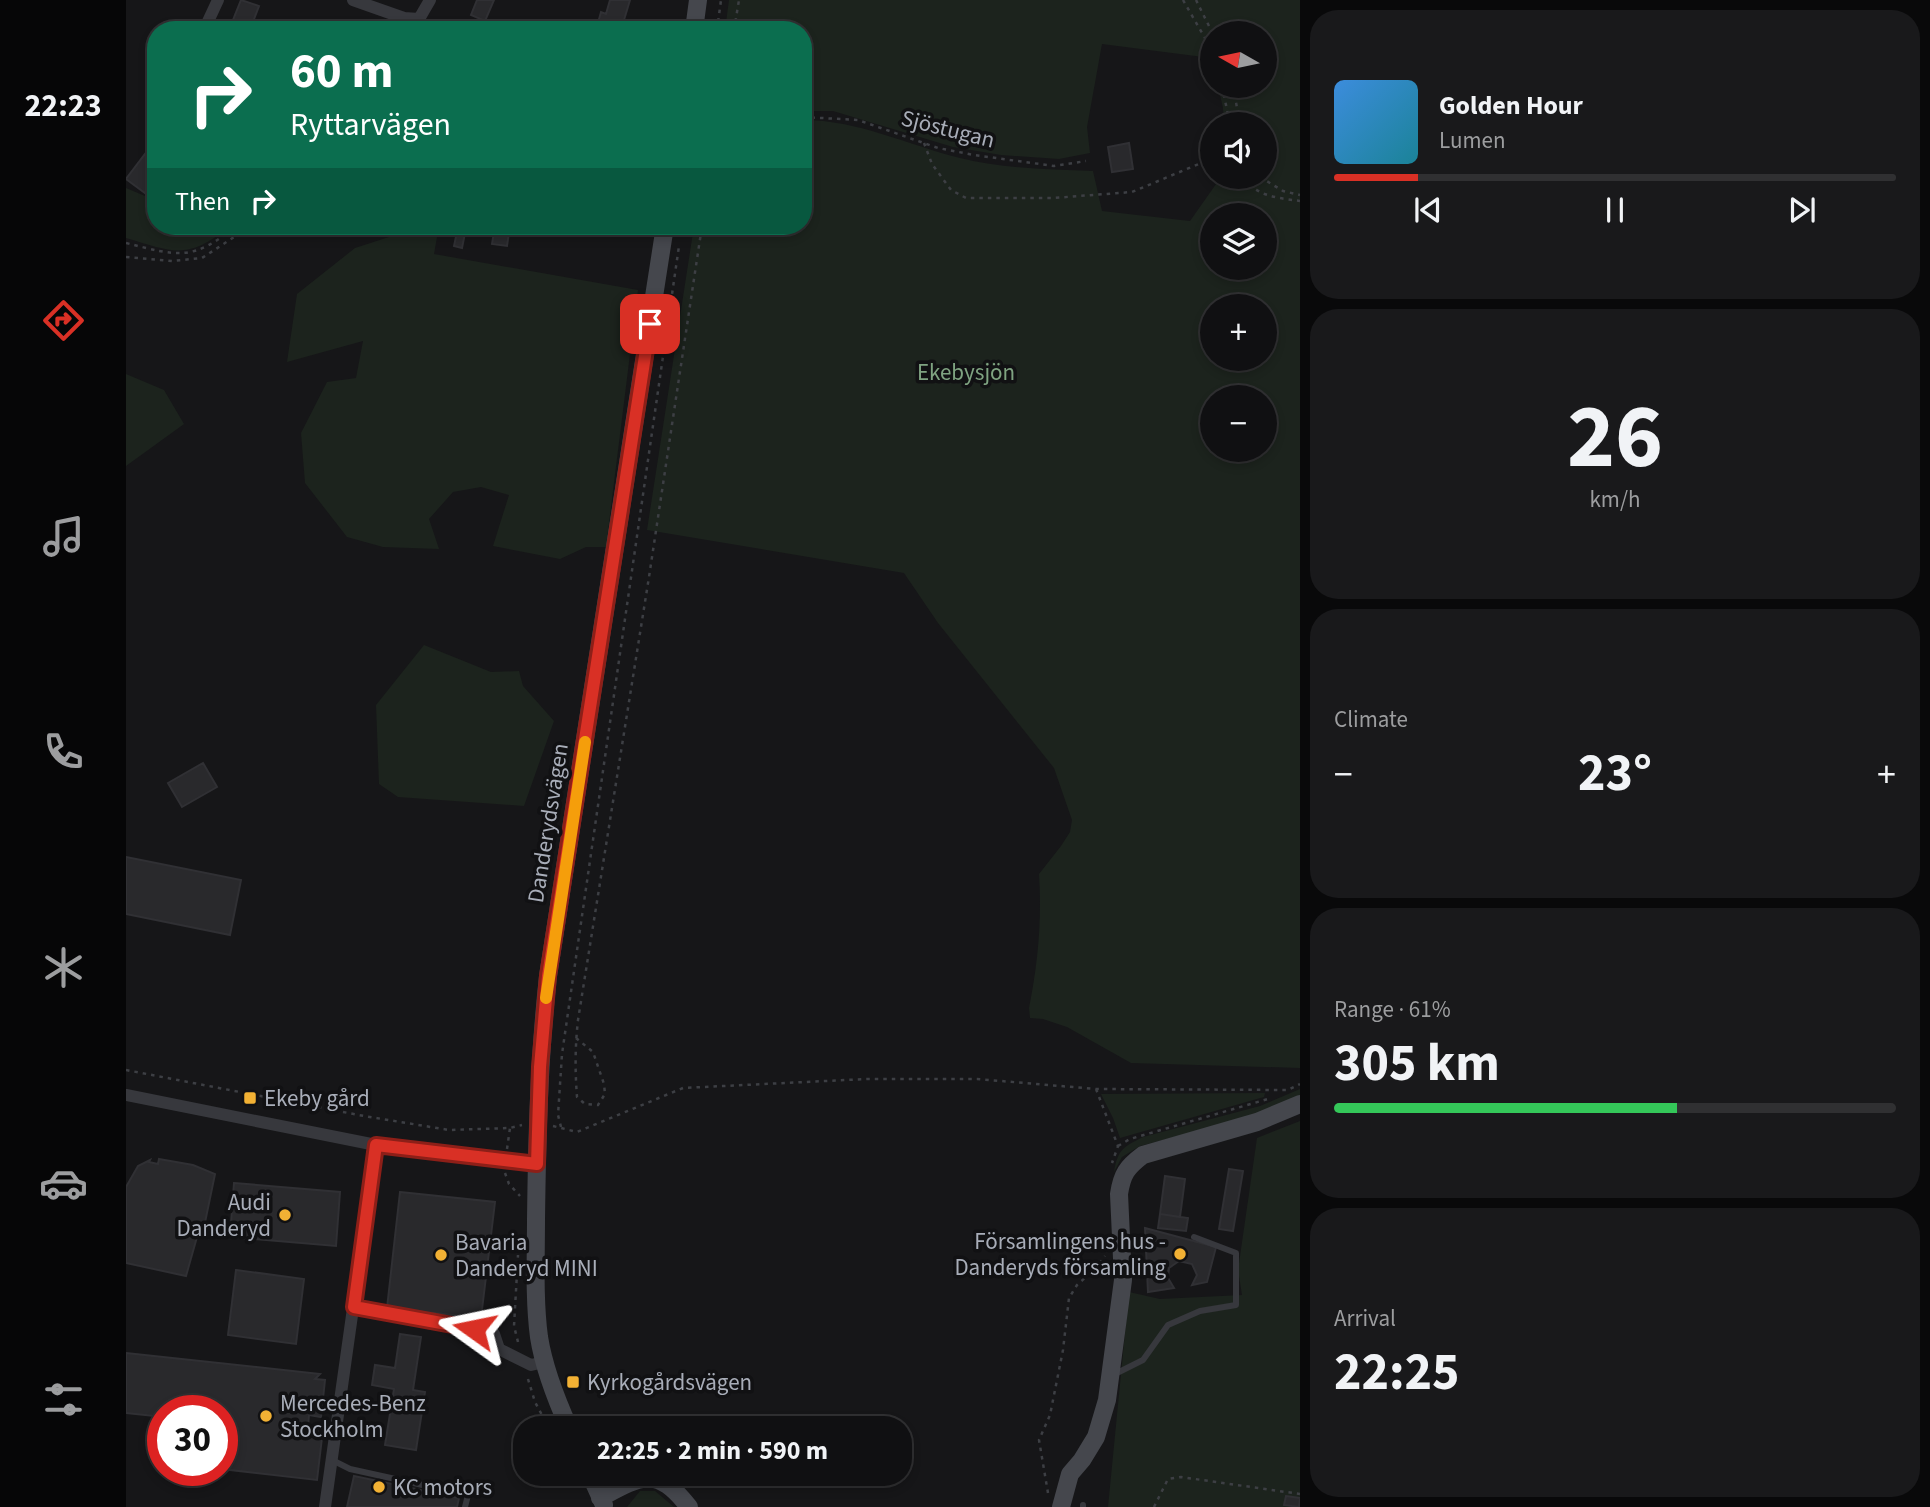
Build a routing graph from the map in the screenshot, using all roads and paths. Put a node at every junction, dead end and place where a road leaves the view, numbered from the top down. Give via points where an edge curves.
1 (218, 0) edge
2 (354, 0) edge
3 (430, 0) edge
4 (698, 0) edge
5 (721, 0) edge
6 (739, 0) edge
7 (1183, 0) edge
8 (1196, 0) edge
9 (208, 21) edge
10 (695, 21) edge
11 (718, 21) edge
12 (736, 21) edge
13 (1206, 21) edge
14 (1200, 29) edge
15 (812, 117) edge
16 (924, 143) junction
17 (1086, 161) dead end
18 (1200, 163) edge
19 (1277, 187) edge
20 (1257, 189) edge
21 (1300, 195) edge
22 (1300, 201) edge
23 (224, 235) edge
24 (237, 235) edge
25 (664, 235) edge
26 (701, 235) edge
27 (681, 237) dead end
28 (126, 243) edge
29 (126, 257) edge
30 (576, 1038) junction
31 (126, 1070) edge
32 (1300, 1084) edge
33 (1096, 1089) junction
34 (1288, 1090) junction
35 (1279, 1094) dead end
36 (126, 1095) edge
37 (1269, 1098) dead end
38 (1300, 1104) edge
39 (510, 1128) dead end
40 (376, 1145) junction
41 (1118, 1146) junction
42 (537, 1164) junction
43 (1112, 1166) dead end
44 (1194, 1237) dead end
45 (1109, 1249) dead end
46 (354, 1307) junction
47 (544, 1362) junction
48 (1111, 1376) junction
49 (564, 1416) edge
50 (332, 1460) junction
51 (1300, 1494) edge
52 (602, 1502) edge
53 (1055, 1506) edge
54 (326, 1507) edge
55 (465, 1507) edge
56 (690, 1507) edge
57 (1154, 1507) edge

1 - 9 street
2 - 3 street via 419,19
4 - 10 street
5 - 11 path
6 - 12 path
7 - 14 path
8 - 13 path
15 - 16 path, Sjöstugan via 858,120
16 - 17 path, Sjöstugan via 1054,166
16 - 18 path via 932,164 951,190 965,198 1132,192
19 - 21 path
20 - 22 path via 1267,196
23 - 28 path via 187,254
24 - 29 path via 202,258
25 - 42 street, Danderydsvägen via 548,976
26 - 30 path
27 - 33 path via 562,1054 561,1127 577,1132 683,1088 977,1079
30 - 30 path via 577,1097 585,1104 598,1105 605,1094 604,1084 593,1052
31 - 39 path via 449,1130
32 - 34 path
33 - 34 path
33 - 41 path
34 - 35 path
36 - 40 street
37 - 41 path
38 - 48 street via 1257,1122 1143,1155 1129,1166 1119,1194 1123,1280
40 - 42 street
40 - 46 street
41 - 43 path
42 - 47 street, Danderydsvägen via 536,1288
44 - 48 lane via 1236,1253 1236,1305 1200,1311 1168,1325 1143,1360
45 - 53 path via 1069,1298 1051,1416 1039,1440
46 - 47 street via 494,1334 499,1349 531,1365
46 - 50 street
47 - 49 street, Danderydsvägen
48 - 53 street via 1096,1437
50 - 54 street
50 - 55 lane via 350,1469 468,1495
51 - 57 path via 1181,1477 1168,1479
52 - 56 street via 626,1483 653,1478 674,1488

